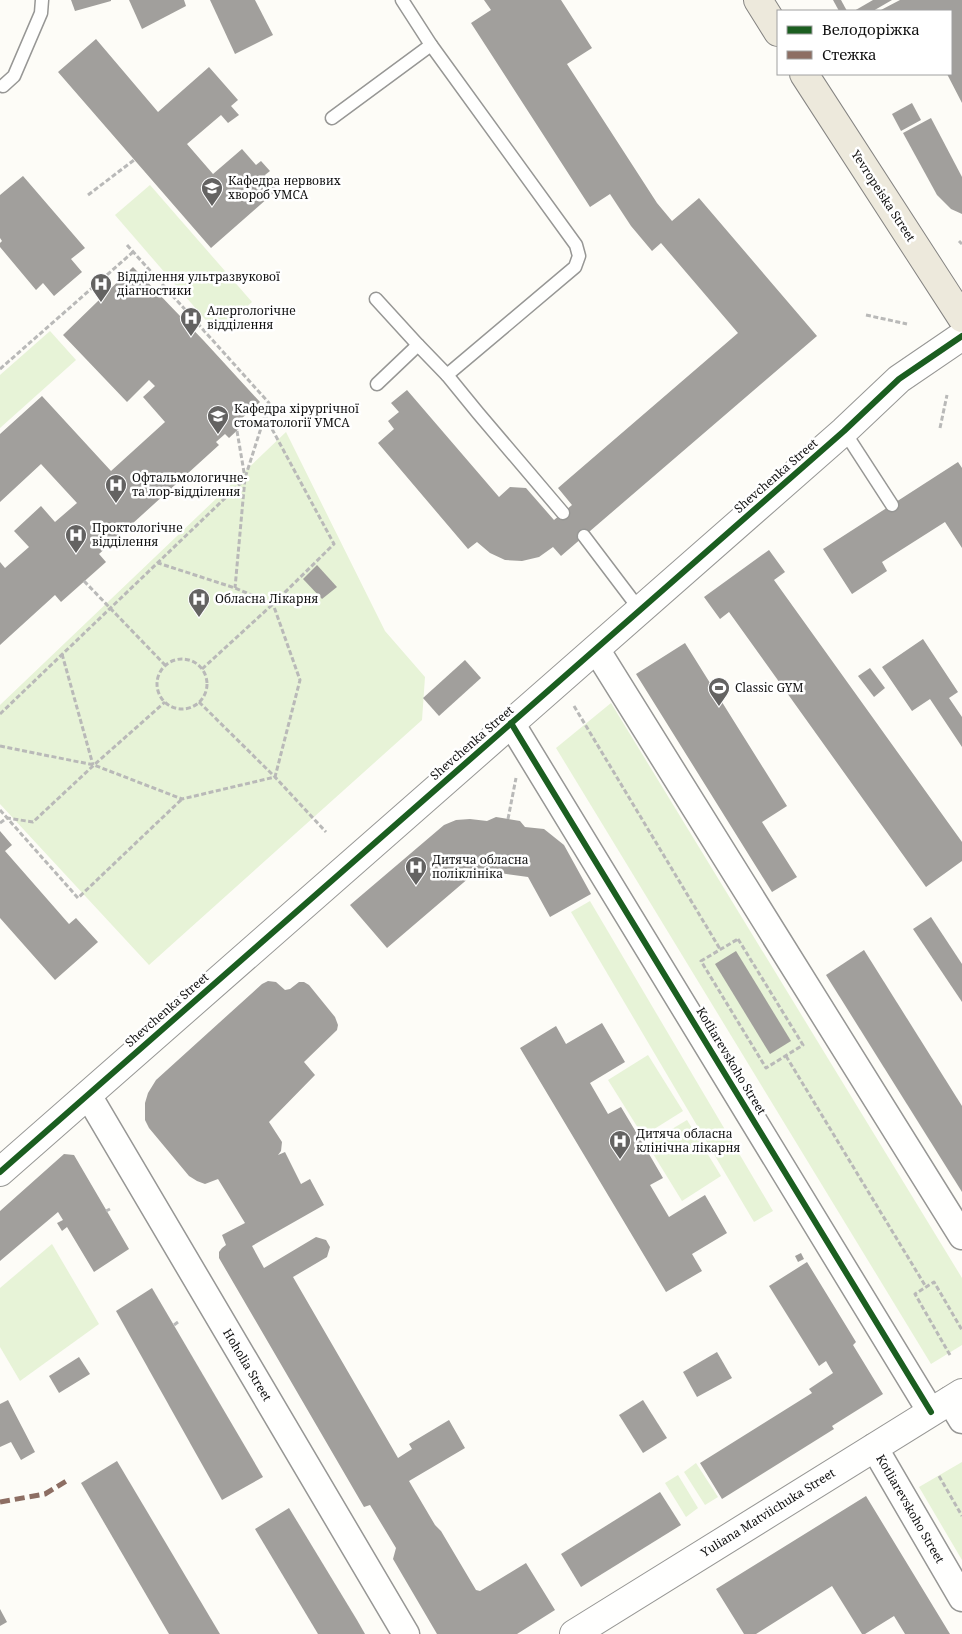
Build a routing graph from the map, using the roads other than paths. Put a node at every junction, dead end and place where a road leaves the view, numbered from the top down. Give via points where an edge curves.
1 (42, 0) edge
2 (402, 0) edge
3 (758, 0) edge
4 (777, 30) edge
5 (431, 45) junction
6 (805, 75) edge
7 (3, 86) dead end
8 (332, 118) dead end
9 (376, 299) dead end
10 (962, 318) edge
11 (962, 336) edge
12 (418, 345) junction
13 (447, 375) junction
14 (377, 384) dead end
15 (844, 431) junction
16 (892, 505) dead end
17 (563, 513) dead end
18 (584, 536) dead end
19 (640, 610) junction
20 (596, 649) junction
21 (511, 723) junction
22 (88, 1095) junction
23 (0, 1172) edge
24 (962, 1236) edge
25 (951, 1406) edge
26 (874, 1447) junction
27 (962, 1598) edge
28 (406, 1634) edge
29 (574, 1634) edge

1 - 7 lane via 41,13 14,76
2 - 5 lane
3 - 4 main road
5 - 8 lane
5 - 13 lane via 576,245 579,256 575,267
6 - 10 main road, Yevropeiska Street
9 - 12 lane
11 - 15 street, Shevchenka Street via 899,379
12 - 13 lane
12 - 14 lane
13 - 17 lane
15 - 16 lane
15 - 19 street, Shevchenka Street
18 - 19 lane
19 - 20 street, Shevchenka Street
20 - 21 street, Shevchenka Street
20 - 24 street
21 - 22 street, Shevchenka Street
21 - 25 street, Kotliarevskoho Street
22 - 23 street, Shevchenka Street
22 - 28 street, Hoholia Street
25 - 26 street, Yuliana Matviichuka Street
26 - 27 street, Kotliarevskoho Street
26 - 29 street, Yuliana Matviichuka Street

